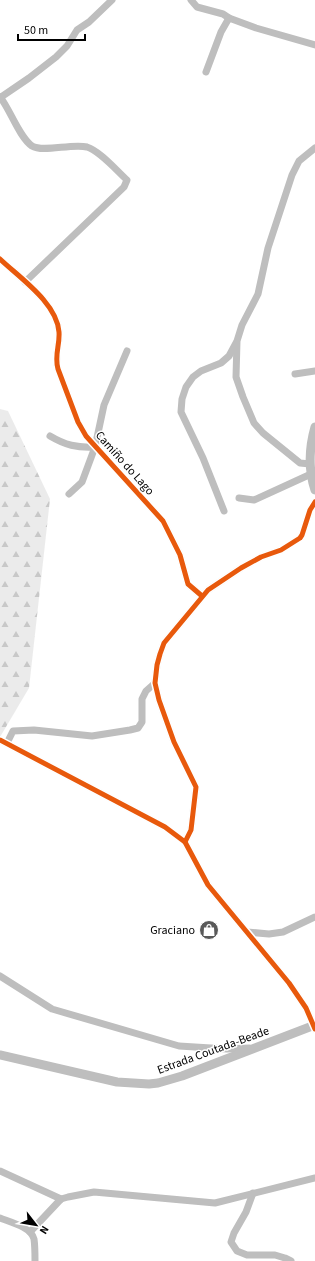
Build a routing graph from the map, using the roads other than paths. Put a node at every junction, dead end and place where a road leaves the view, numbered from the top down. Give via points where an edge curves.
1 (112, 0) edge
2 (190, 0) edge
3 (229, 18) junction
4 (315, 45) edge
5 (206, 72) dead end
6 (0, 97) edge
7 (315, 148) edge
8 (0, 259) edge
9 (25, 282) junction
10 (237, 341) junction
11 (127, 351) dead end
12 (315, 371) edge
13 (295, 374) dead end
14 (315, 427) edge
15 (50, 436) dead end
16 (95, 447) junction
17 (311, 469) junction
18 (315, 490) edge
19 (69, 494) dead end
20 (239, 498) dead end
21 (315, 502) edge
22 (224, 511) dead end
23 (202, 596) junction
24 (155, 683) junction
25 (3, 742) edge
26 (185, 842) junction
27 (315, 917) edge
28 (247, 932) junction
29 (0, 976) edge
30 (314, 1027) edge
31 (253, 1048) junction
32 (0, 1055) edge
33 (0, 1171) edge
34 (315, 1178) edge
35 (253, 1193) junction
36 (61, 1199) junction
37 (0, 1218) edge
38 (30, 1232) junction
39 (36, 1261) edge
40 (291, 1261) edge

1 - 6 street via 77,30 56,57
2 - 3 street via 197,7 224,14
3 - 4 street
3 - 5 street
6 - 9 street via 30,145 35,148 89,148 127,180 124,187
7 - 10 street via 299,161 292,175 268,248 258,294
8 - 9 street, Camiño do Lago
9 - 16 street, Camiño do Lago via 44,300 54,316 59,332 56,360 58,369 78,422
10 - 17 street via 236,377 254,423 263,433
10 - 22 street via 229,356 221,363 193,377 186,387 181,412
11 - 16 street via 104,405
12 - 13 street
14 - 17 street via 309,453
15 - 16 street via 81,447
16 - 19 street via 82,482
16 - 23 street, Camiño do Lago via 163,521 180,555 188,584
17 - 18 street
17 - 20 street via 254,500
21 - 23 street via 302,535 296,542 241,568
23 - 24 street via 164,643 156,665
24 - 25 street via 142,699 142,722 138,728 92,736 34,730 13,731
24 - 26 street via 158,700 174,742 196,787 191,830
25 - 26 street via 165,827
26 - 28 street via 208,885
27 - 28 street via 283,932
28 - 30 street via 289,983 306,1008
29 - 31 street via 52,1009 179,1046
30 - 31 street, Estrada Coutada-Beade
31 - 32 street, Estrada Coutada-Beade via 182,1076 149,1084 117,1082
33 - 36 street
34 - 35 street
35 - 36 street via 215,1203 94,1192
35 - 40 street via 231,1242 237,1251 247,1255 275,1254
36 - 38 street
37 - 38 street via 18,1224
38 - 39 street via 34,1237

